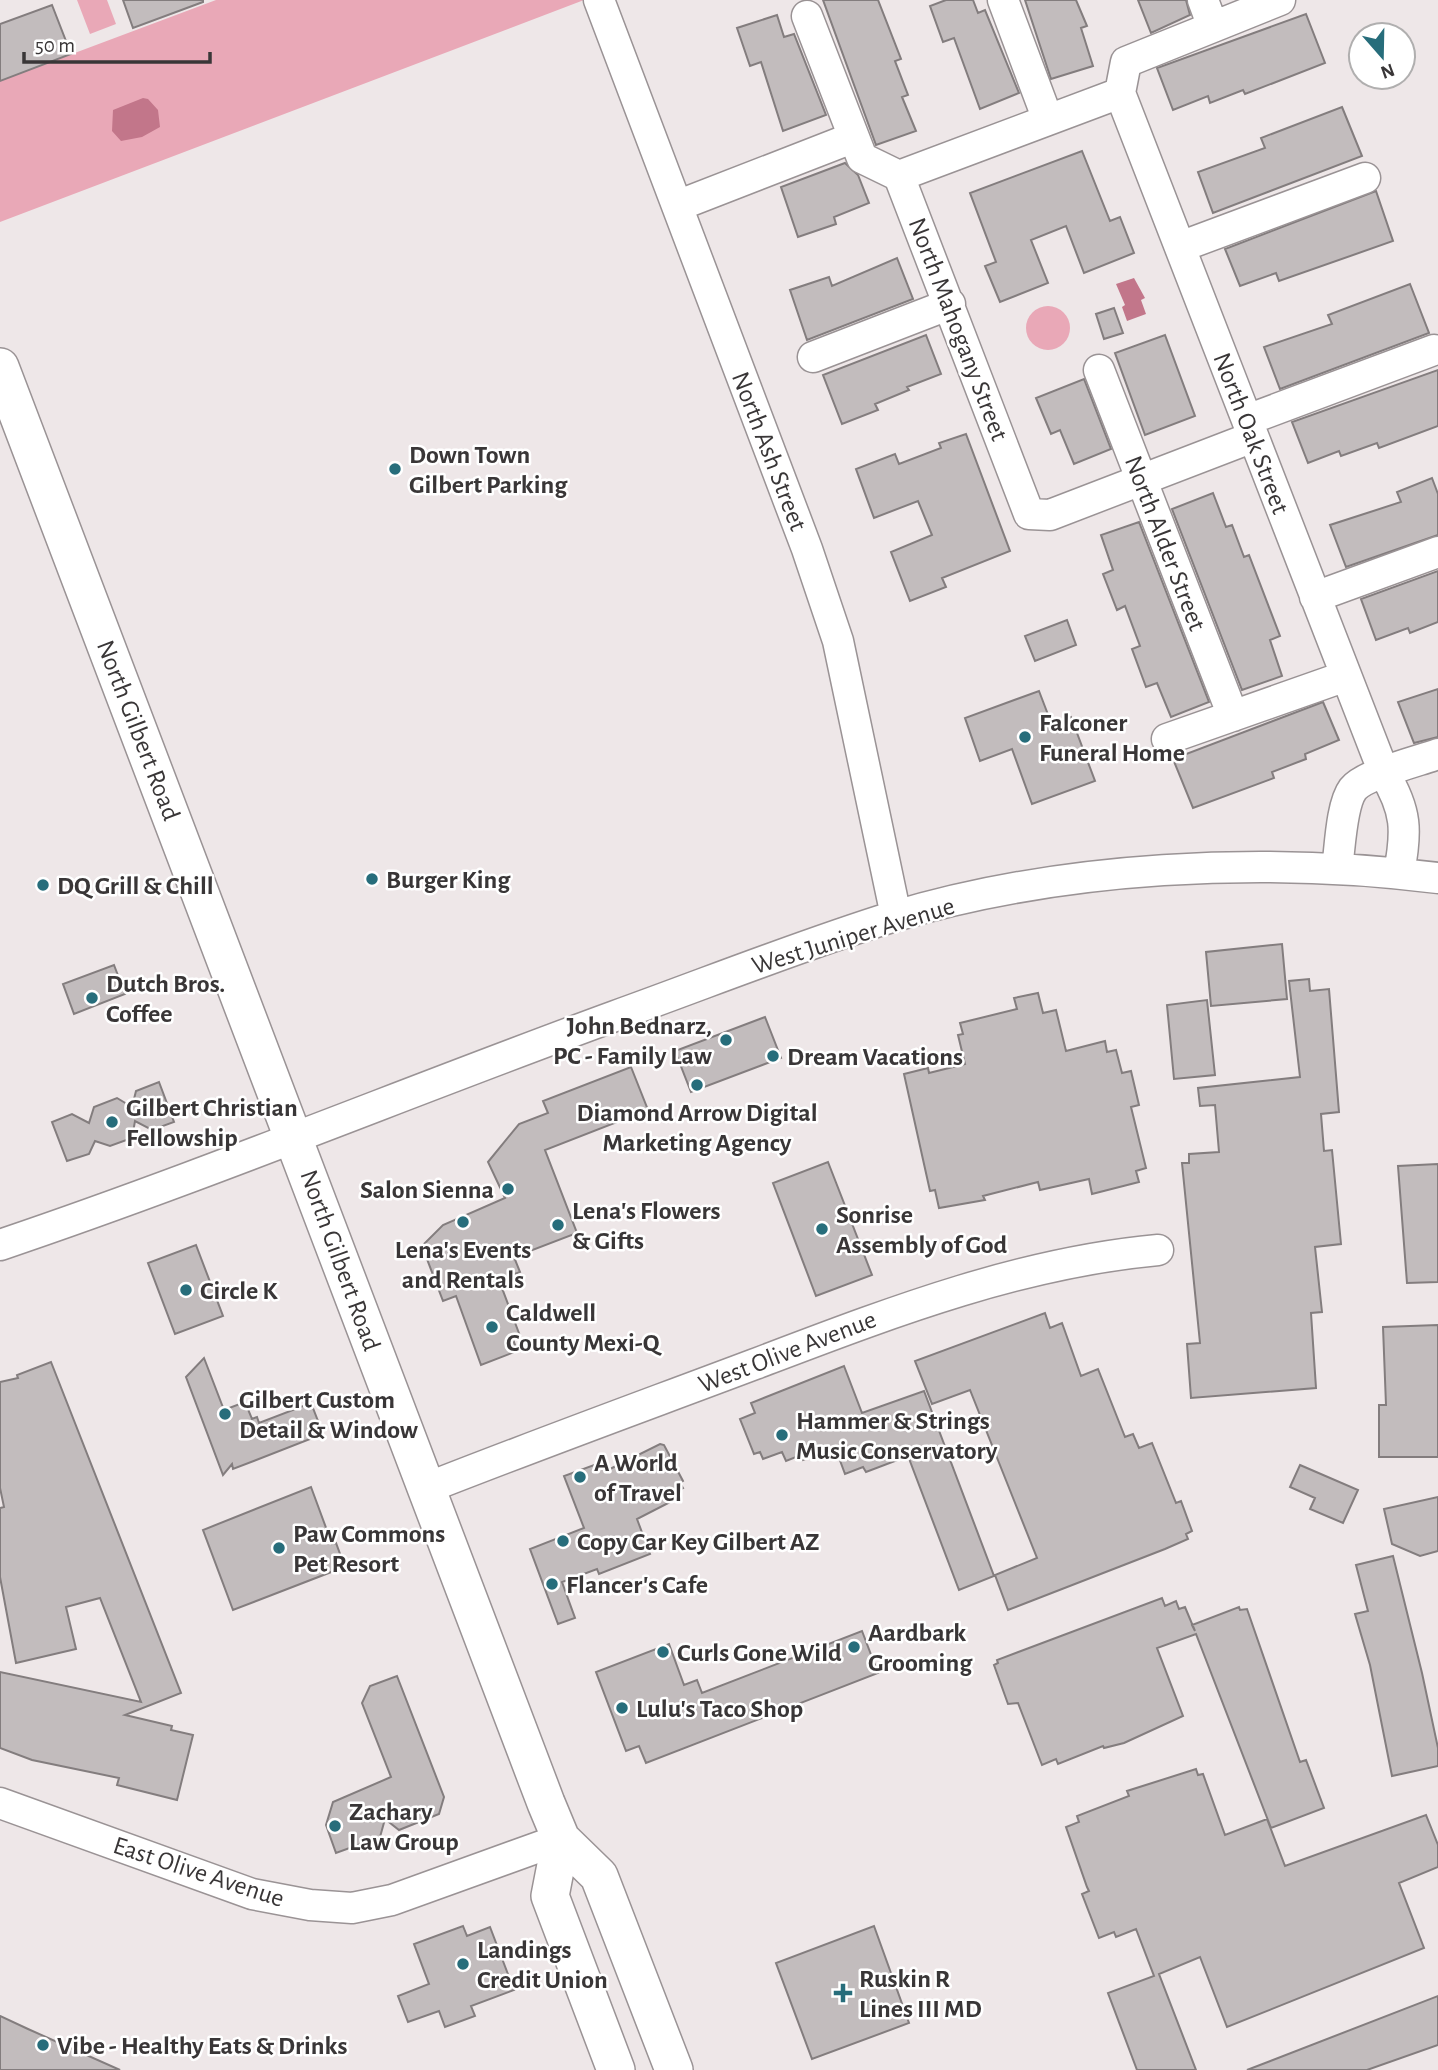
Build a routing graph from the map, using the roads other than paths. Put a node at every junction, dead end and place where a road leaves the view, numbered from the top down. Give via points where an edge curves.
1 (599, 0) edge
2 (1003, 0) edge
3 (1280, 0) edge
4 (1208, 13) edge
5 (807, 16) dead end
6 (1120, 93) junction
7 (1048, 120) junction
8 (857, 148) junction
9 (900, 176) junction
10 (1366, 178) dead end
11 (677, 205) junction
12 (1180, 247) junction
13 (950, 304) junction
14 (1434, 350) dead end
15 (813, 357) dead end
16 (0, 367) edge
17 (1099, 370) dead end
18 (1250, 428) junction
19 (1142, 480) junction
20 (1438, 552) edge
21 (1315, 597) junction
22 (1346, 676) junction
23 (1233, 716) junction
24 (1167, 739) dead end
25 (1438, 754) edge
26 (1384, 774) junction
27 (1337, 869) junction
28 (1399, 873) junction
29 (1438, 878) edge
30 (896, 916) junction
31 (295, 1137) junction
32 (0, 1245) edge
33 (1158, 1250) dead end
34 (427, 1488) junction
35 (0, 1803) edge
36 (561, 1839) junction
37 (616, 2070) edge
38 (674, 2070) edge

1 - 11 street, North Ash Street
2 - 7 street
3 - 4 street
4 - 6 street via 1125,62
5 - 8 street
6 - 7 street
6 - 12 street, North Oak Street
7 - 9 street
8 - 9 street
8 - 11 street
9 - 13 street, North Mahogany Street
10 - 12 street
11 - 30 street, North Ash Street via 838,641
12 - 18 street, North Oak Street
13 - 15 street
13 - 19 street, North Mahogany Street via 1029,514 1050,515
14 - 18 street
16 - 31 main road, North Gilbert Road
17 - 19 street, North Alder Street
18 - 19 street
18 - 21 street, North Oak Street
19 - 23 street, North Alder Street
20 - 21 street
21 - 22 street, North Oak Street
22 - 23 street
22 - 26 street, North Oak Street
23 - 24 street
25 - 26 street
26 - 27 street via 1353,789
26 - 28 street, North Oak Street via 1396,794 1406,830
27 - 28 street, West Juniper Avenue
27 - 30 street, West Juniper Avenue via 1156,870 1010,891
28 - 29 street, West Juniper Avenue
30 - 31 street, West Juniper Avenue
31 - 32 street, West Juniper Avenue
31 - 34 main road, North Gilbert Road
33 - 34 street, West Olive Avenue via 1014,1274 923,1301
34 - 36 main road, North Gilbert Road
35 - 36 street, East Olive Avenue via 253,1894 352,1908 392,1900
36 - 37 main road via 550,1896
36 - 38 main road, North Gilbert Road via 599,1876

